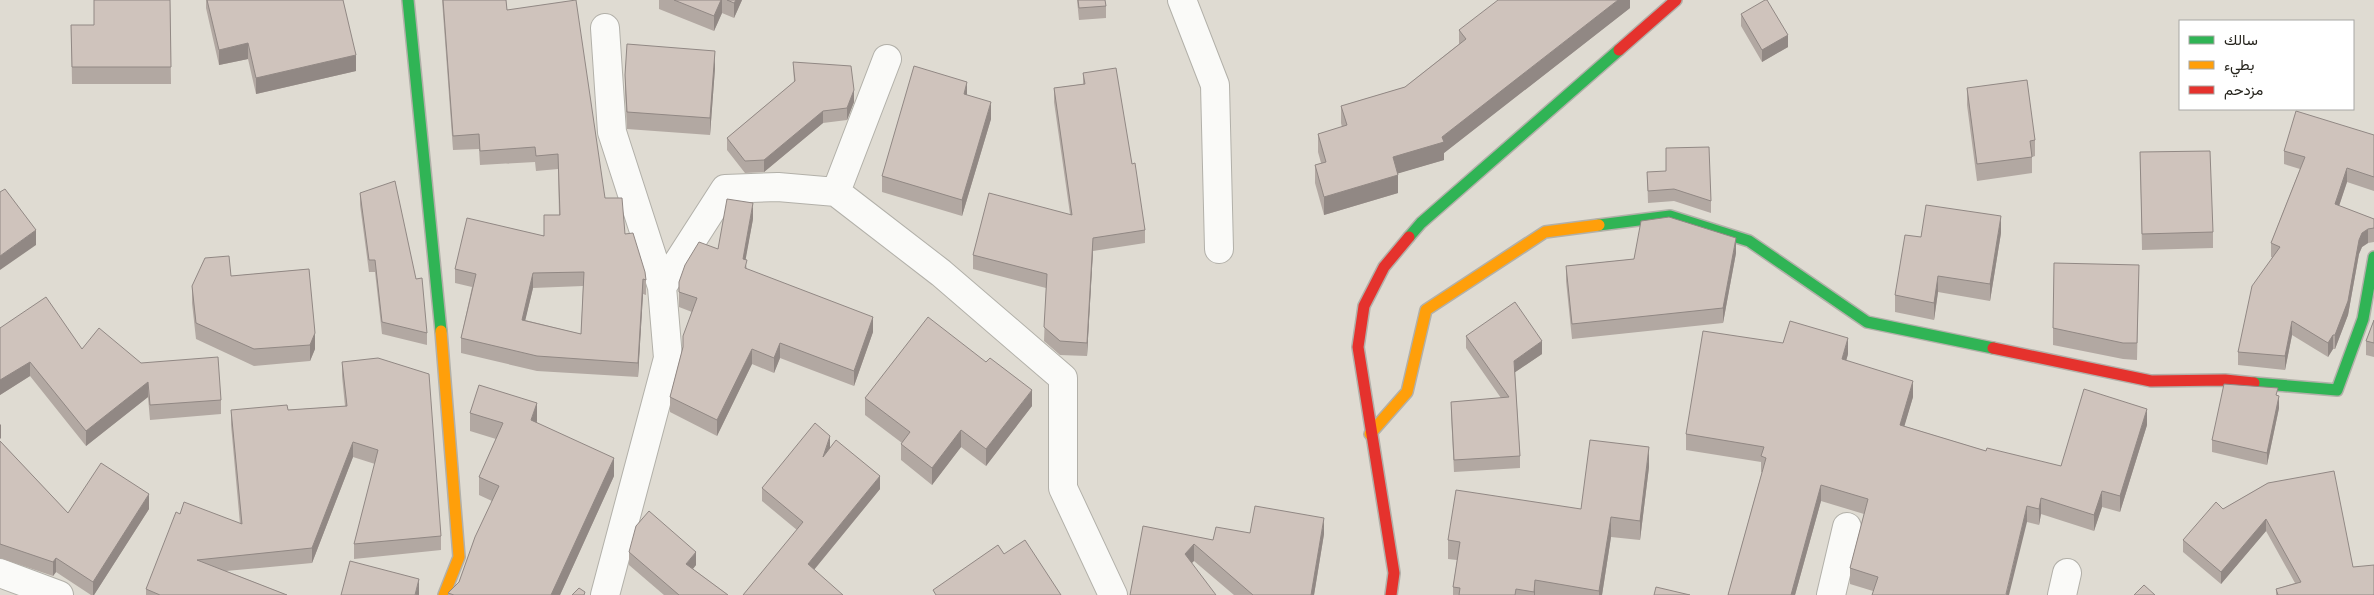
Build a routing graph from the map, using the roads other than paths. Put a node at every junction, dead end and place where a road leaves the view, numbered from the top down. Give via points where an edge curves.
1 (408, 0) edge
2 (1182, 0) edge
3 (1676, 0) edge
4 (605, 28) dead end
5 (887, 59) dead end
6 (836, 192) junction
7 (1219, 249) dead end
8 (2374, 257) edge
9 (662, 286) junction
10 (1370, 434) junction
11 (1847, 527) dead end
12 (1, 576) edge
13 (59, 595) edge
14 (444, 595) edge
15 (605, 595) edge
16 (1113, 595) edge
17 (1391, 595) edge
18 (1831, 595) edge

1 - 14 street via 437,275 459,557
2 - 7 street via 1215,85
3 - 10 street via 1421,223 1384,267 1364,306 1358,347
4 - 9 street via 612,132
5 - 6 street
6 - 9 street via 778,187 725,189
6 - 16 street via 941,273 1064,378 1063,488
8 - 10 street via 2363,319 2337,390 2225,380 2151,381 1867,322 1749,242 1670,216 1545,232 1426,310 1407,392
9 - 15 street via 668,358
10 - 17 street via 1394,573
11 - 18 street
12 - 13 street

